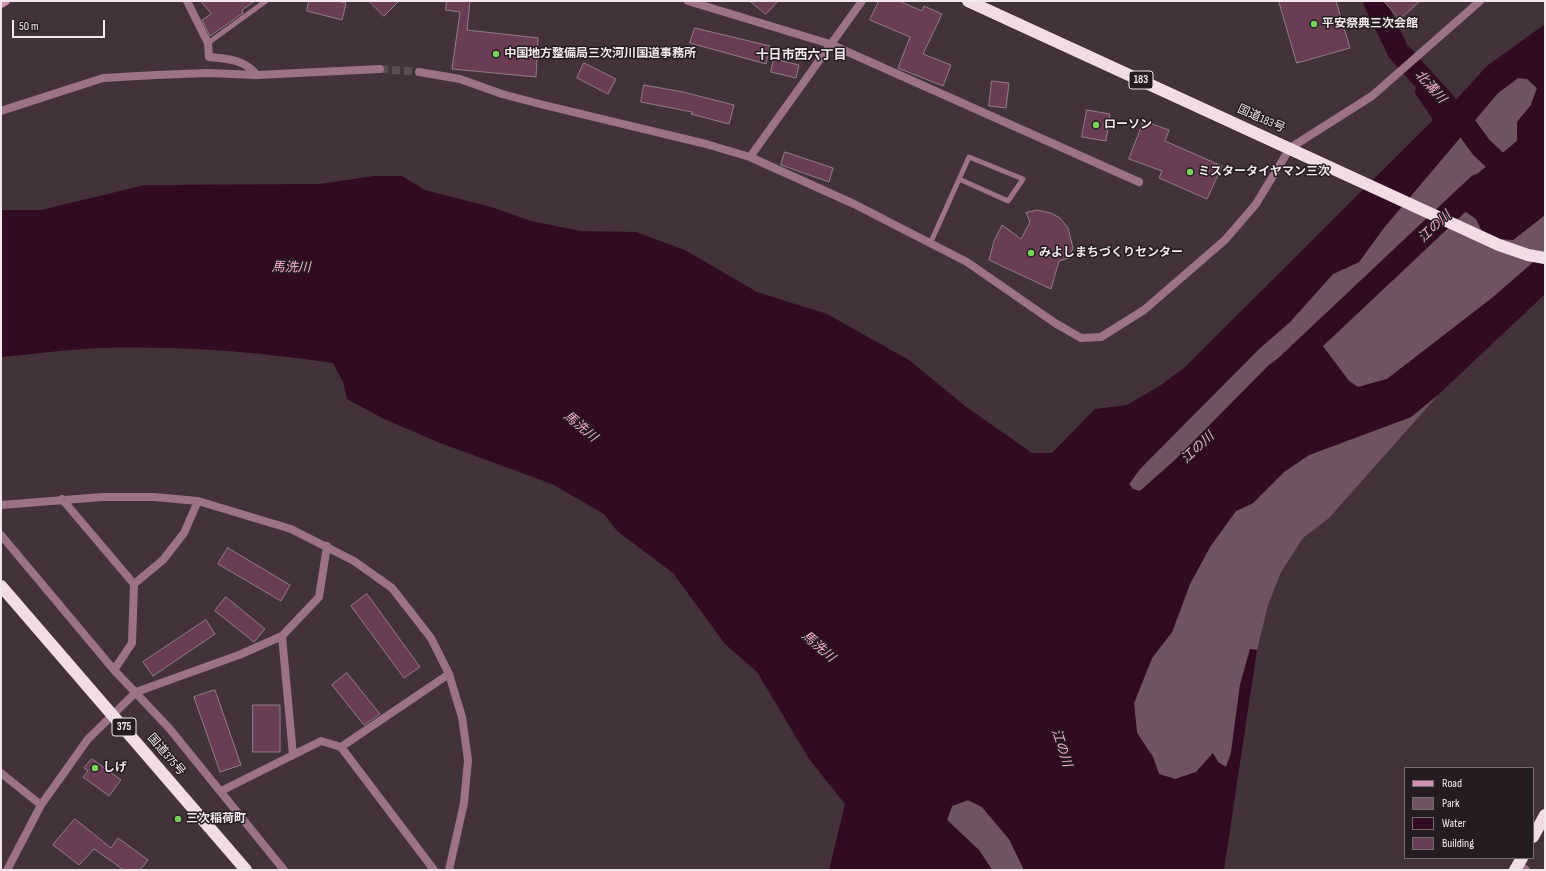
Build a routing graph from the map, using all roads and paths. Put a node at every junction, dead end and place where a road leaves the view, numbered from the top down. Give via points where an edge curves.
1 (6, 1) edge
2 (187, 1) edge
3 (266, 1) edge
4 (688, 1) edge
5 (862, 1) edge
6 (968, 1) edge
7 (1480, 1) edge
8 (1, 4) edge
9 (208, 43) junction
10 (830, 44) junction
11 (380, 69) tunnel mouth
12 (419, 72) tunnel mouth
13 (257, 75) junction
14 (1, 110) edge
15 (1290, 148) junction
16 (750, 157) junction
17 (959, 179) junction
18 (1139, 182) dead end
19 (930, 244) junction
20 (1545, 258) edge
21 (62, 499) junction
22 (198, 501) junction
23 (1, 505) edge
24 (1, 535) edge
25 (327, 546) junction
26 (134, 584) junction
27 (1, 586) edge
28 (282, 636) junction
29 (114, 670) junction
30 (449, 674) junction
31 (136, 692) junction
32 (113, 714) junction
33 (341, 747) junction
34 (293, 755) junction
35 (1, 773) edge
36 (221, 790) junction
37 (41, 806) junction
38 (1545, 815) edge
39 (1534, 835) edge
40 (7, 870) edge
41 (246, 870) edge
42 (284, 870) edge
43 (434, 870) edge
44 (449, 870) edge

1 - 8 street
2 - 9 street
3 - 9 lane
4 - 10 street
5 - 10 street
6 - 15 highway, 国道183号 / 183
7 - 15 street via 1372,96
9 - 13 street via 209,57 238,60
10 - 16 street
10 - 18 street
11 - 13 street
12 - 16 street via 460,79 544,106 706,144
13 - 14 street via 207,73 103,78
15 - 19 street via 1256,204 1225,240 1144,310 1101,337 1082,338 1055,323 967,262
15 - 20 highway, 国道183号 / 183 via 1499,245
16 - 19 street via 854,204
17 - 17 lane via 969,156 1023,179 1008,201
17 - 19 lane
21 - 22 street via 154,497
21 - 23 street
21 - 26 street
22 - 25 street via 291,529
22 - 26 street via 184,532 163,560
24 - 29 street
25 - 28 street via 319,597
25 - 30 street via 354,561 392,588 431,638
26 - 29 street via 132,643
27 - 32 highway, 国道375号 / 375
28 - 31 street via 239,655
28 - 34 street
29 - 31 street
30 - 33 street
30 - 44 street via 462,717 468,760 464,803
31 - 32 street
31 - 36 street
32 - 37 street via 88,738
32 - 41 highway, 国道375号 / 375
33 - 34 street via 321,741
33 - 43 street
34 - 36 street
35 - 37 street
36 - 42 street
37 - 40 street
38 - 39 highway

